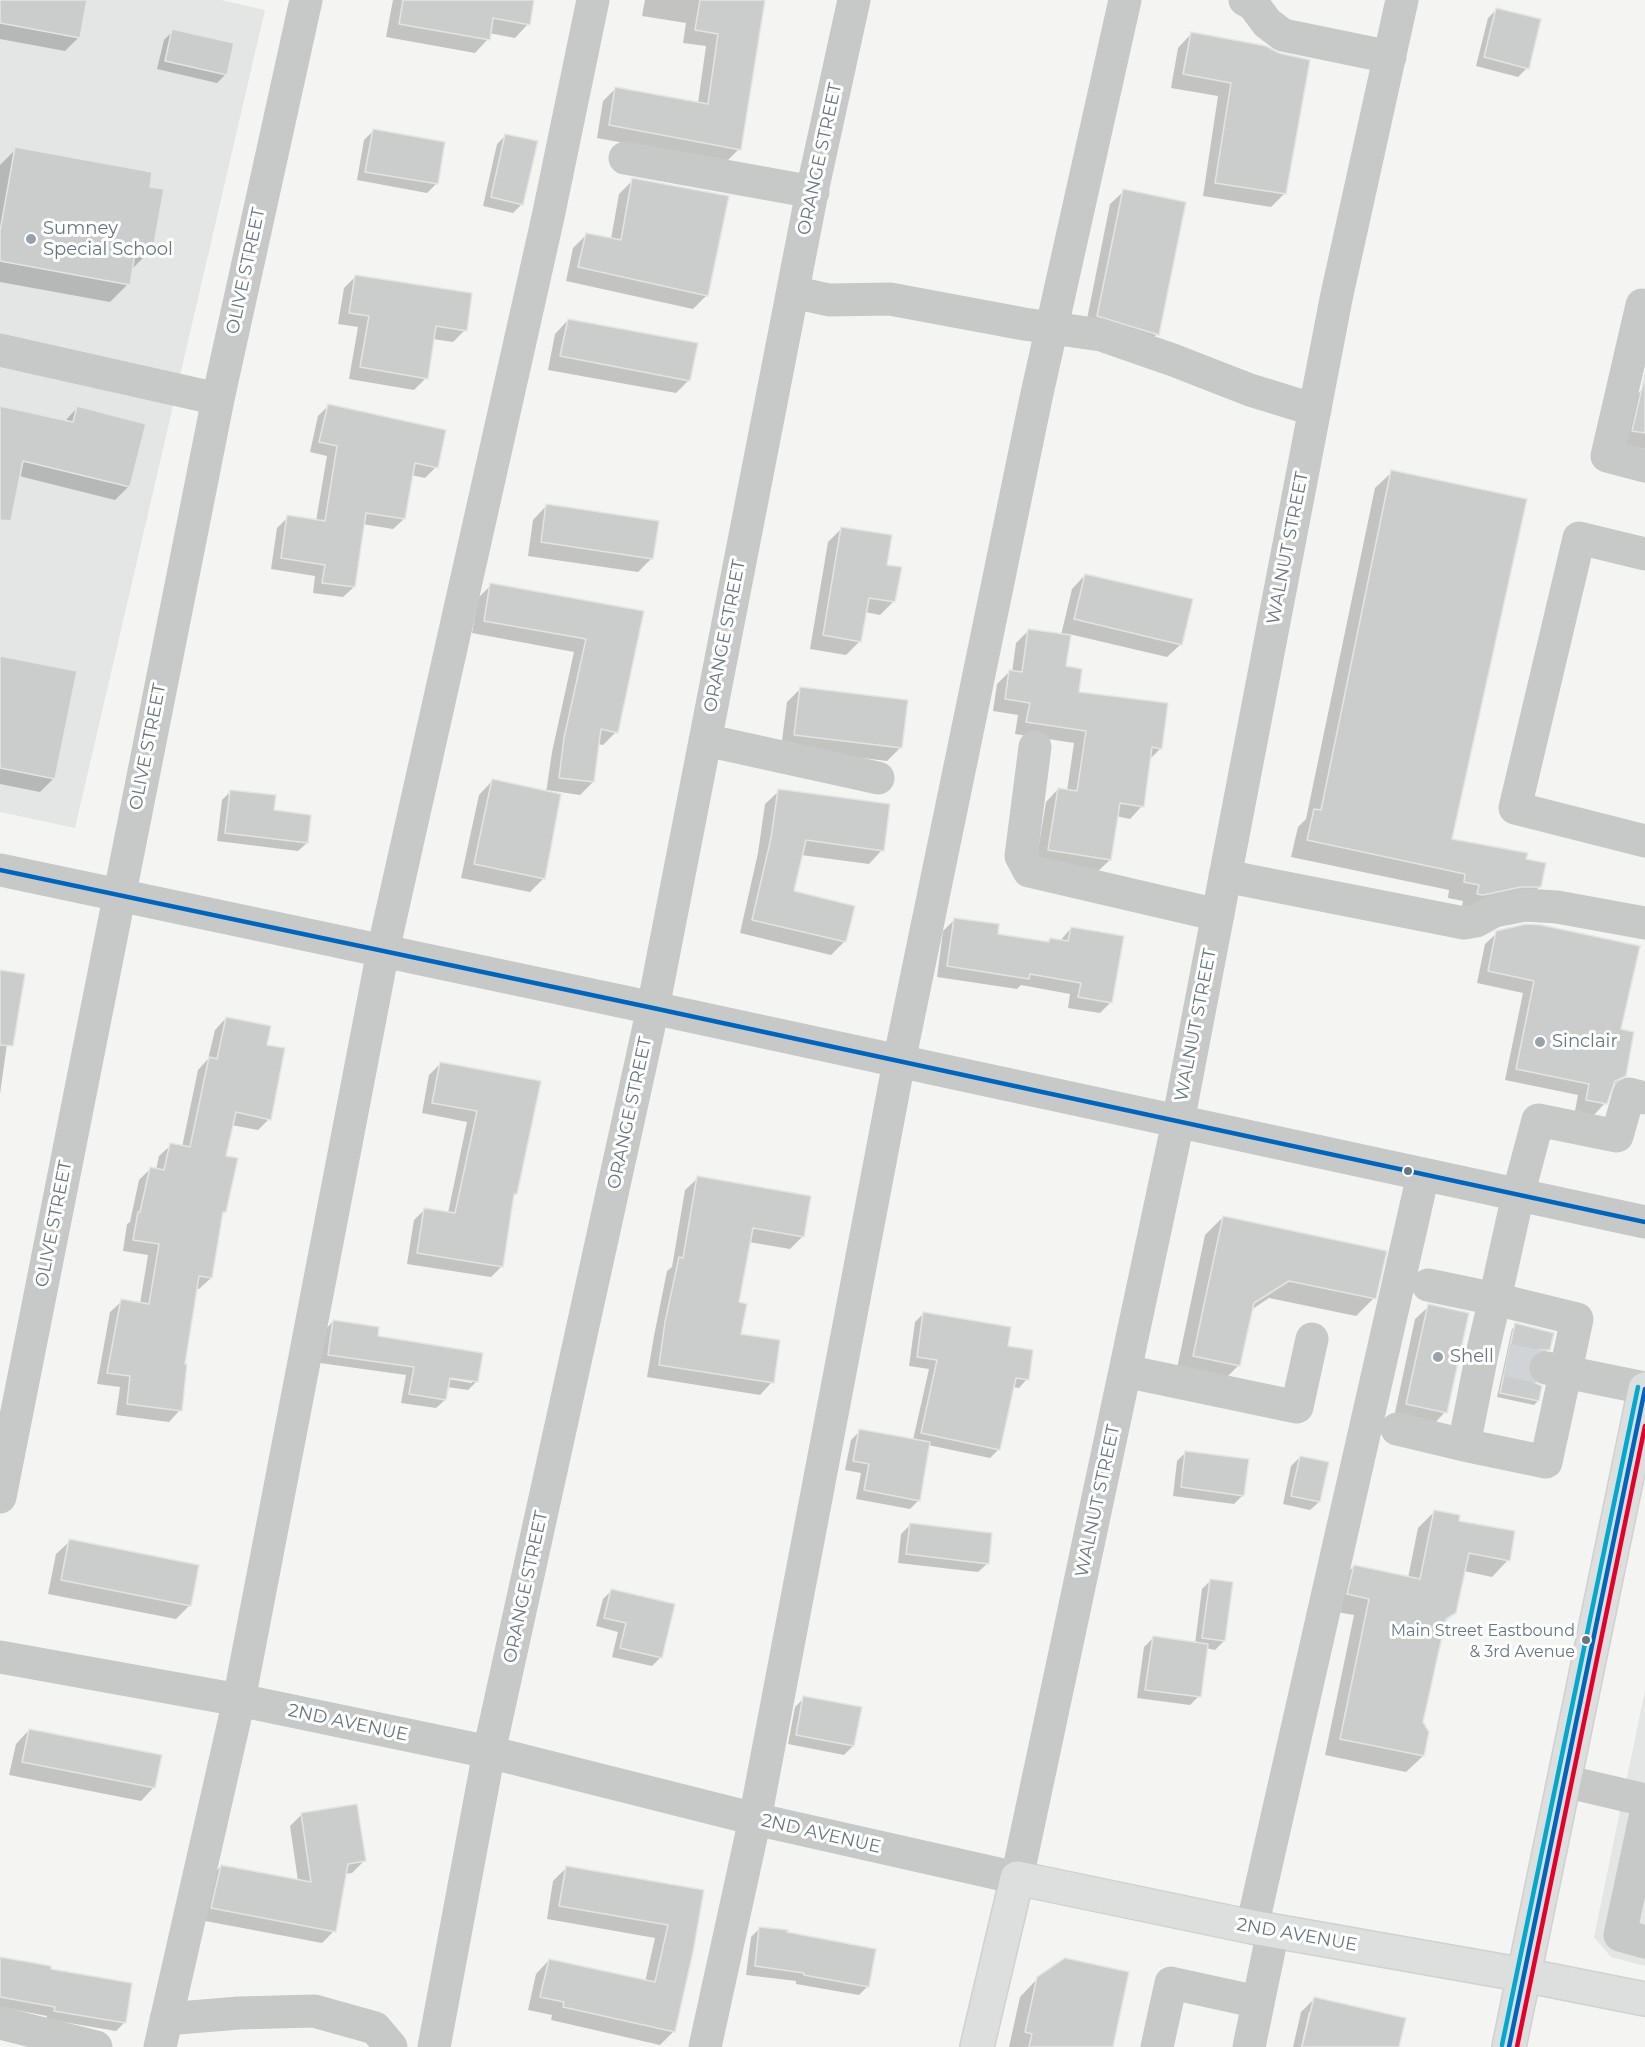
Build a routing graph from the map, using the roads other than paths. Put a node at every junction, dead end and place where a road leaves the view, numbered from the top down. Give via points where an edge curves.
1 (306, 0) edge
2 (593, 0) edge
3 (854, 0) edge
4 (1125, 0) edge
5 (1245, 0) edge
6 (1402, 0) edge
7 (1390, 57) junction
8 (625, 158) dead end
9 (813, 192) junction
10 (793, 292) junction
11 (1642, 305) dead end
12 (1052, 328) junction
13 (0, 350) edge
14 (1638, 359) edge
15 (218, 399) junction
16 (1315, 410) junction
17 (1645, 466) edge
18 (1645, 554) edge
19 (705, 740) junction
20 (1035, 747) dead end
21 (878, 778) dead end
22 (1645, 840) edge
23 (0, 870) edge
24 (1225, 876) junction
25 (119, 896) junction
26 (1218, 915) junction
27 (1645, 923) edge
28 (384, 951) junction
29 (653, 1008) junction
30 (899, 1062) junction
31 (1645, 1098) edge
32 (1178, 1122) junction
33 (1423, 1175) junction
34 (1518, 1195) junction
35 (1645, 1222) edge
36 (1428, 1285) dead end
37 (1495, 1299) junction
38 (1312, 1339) dead end
39 (1556, 1370) junction
40 (1125, 1371) junction
41 (1645, 1389) edge
42 (1397, 1429) dead end
43 (1464, 1445) junction
44 (1638, 1460) edge
45 (0, 1497) edge
46 (0, 1657) edge
47 (239, 1700) junction
48 (489, 1752) junction
49 (1564, 1781) junction
50 (1645, 1800) edge
51 (1645, 1818) edge
52 (755, 1819) junction
53 (1017, 1878) junction
54 (1263, 1929) junction
55 (1645, 1942) edge
56 (1524, 1975) junction
57 (1645, 1999) edge
58 (1258, 2002) junction
59 (0, 2023) edge
60 (163, 2033) edge
61 (96, 2047) edge
62 (391, 2047) edge
63 (434, 2047) edge
64 (705, 2047) edge
65 (977, 2047) edge
66 (1157, 2047) edge
67 (1249, 2047) edge
68 (1509, 2047) edge

1 - 15 street, OLIVE STREET
2 - 28 street via 546,228
3 - 9 street, ORANGE STREET
4 - 12 street
5 - 7 street via 1283,35
6 - 7 street, WALNUT STREET
7 - 16 street, WALNUT STREET
8 - 9 street
9 - 10 street, ORANGE STREET
10 - 12 street via 829,300 890,299
10 - 19 street, ORANGE STREET
11 - 14 street
12 - 16 street via 1101,335
12 - 30 street
13 - 15 street
14 - 17 street via 1607,456
15 - 25 street, OLIVE STREET
16 - 24 street, WALNUT STREET
18 - 22 street via 1579,538 1515,808
19 - 21 street
19 - 29 street, ORANGE STREET
20 - 26 street via 1021,856 1029,871
23 - 25 street
24 - 26 street, WALNUT STREET
24 - 27 street via 1464,923 1494,911 1525,905
25 - 28 street
25 - 45 street, OLIVE STREET
26 - 32 street, WALNUT STREET
28 - 29 street
28 - 47 street
29 - 30 street
29 - 48 street, ORANGE STREET
30 - 32 street
30 - 52 street
31 - 34 street via 1629,1094 1617,1136 1538,1120
32 - 33 street
32 - 40 street, WALNUT STREET
33 - 34 street
33 - 54 street
34 - 35 street
34 - 37 street
36 - 37 street
37 - 39 street via 1577,1318
37 - 43 street via 1495,1357
38 - 40 street via 1297,1407
39 - 41 street
39 - 43 street via 1546,1462
40 - 53 street, WALNUT STREET
41 - 44 main road
42 - 43 street
44 - 49 main road
46 - 47 street, 2ND AVENUE
47 - 48 street, 2ND AVENUE
47 - 60 street
48 - 52 street, 2ND AVENUE
48 - 63 street, ORANGE STREET
49 - 50 street
49 - 56 main road
51 - 55 street via 1620,1935
52 - 53 street, 2ND AVENUE
52 - 64 street
53 - 54 main road, 2ND AVENUE
53 - 65 main road, WALNUT STREET
54 - 56 main road, 2ND AVENUE
54 - 58 street
56 - 57 main road, 2ND AVENUE
56 - 68 main road
58 - 66 street via 1171,1983
58 - 67 street
59 - 61 street
60 - 62 street via 239,2013 314,2011 375,2028

